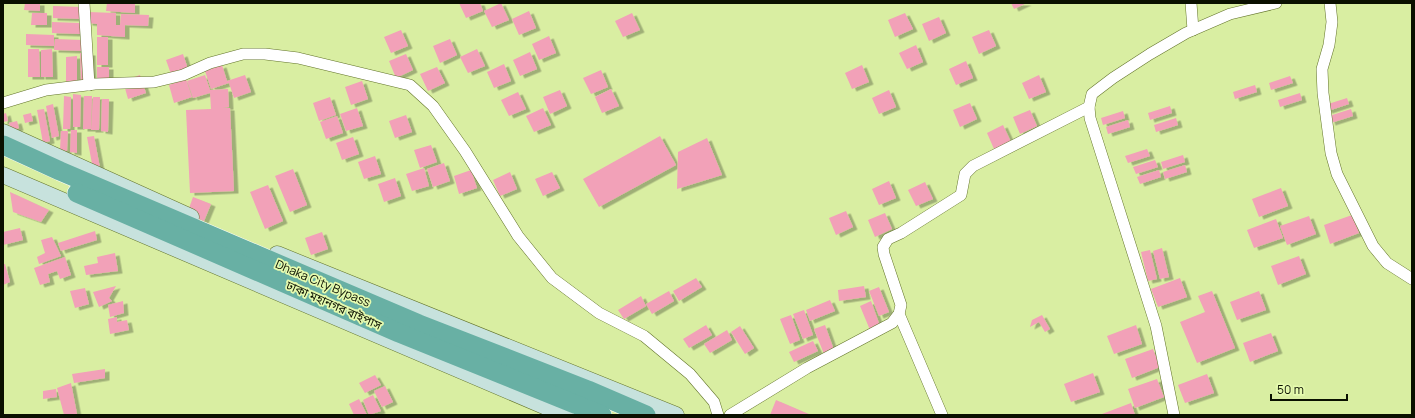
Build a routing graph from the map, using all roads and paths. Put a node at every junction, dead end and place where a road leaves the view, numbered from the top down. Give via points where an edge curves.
1 (84, 3) edge
2 (1191, 3) edge
3 (1276, 3) edge
4 (1330, 3) edge
5 (1193, 30) junction
6 (89, 85) junction
7 (3, 103) edge
8 (1089, 107) junction
9 (3, 132) edge
10 (3, 145) edge
11 (3, 159) edge
12 (3, 175) edge
13 (1412, 279) edge
14 (899, 314) junction
15 (565, 415) edge
16 (602, 415) edge
17 (646, 415) edge
18 (676, 415) edge
19 (718, 415) edge
20 (730, 415) edge
21 (942, 415) edge
22 (1174, 415) edge

1 - 6 street
2 - 5 street
3 - 5 street via 1230,14
4 - 13 street via 1332,22 1322,68 1322,93 1336,174 1373,246 1387,263
5 - 8 street via 1113,78 1092,94
6 - 7 street via 46,90
6 - 19 street via 154,82 183,75 210,63 243,54 265,54 298,58 410,85 433,106 466,151 518,236 552,278 599,313 644,336 684,369 714,402
8 - 14 street via 973,166 965,174 961,196 888,239 883,247 901,305
8 - 22 street via 1090,118 1156,326
9 - 18 main road via 216,229
10 - 17 highway, Dhaka City Bypass via 419,324
11 - 16 highway, ঢাকা মহানগর বাইপাস via 399,333
12 - 15 main road
14 - 20 street via 892,323 807,368
14 - 21 street

